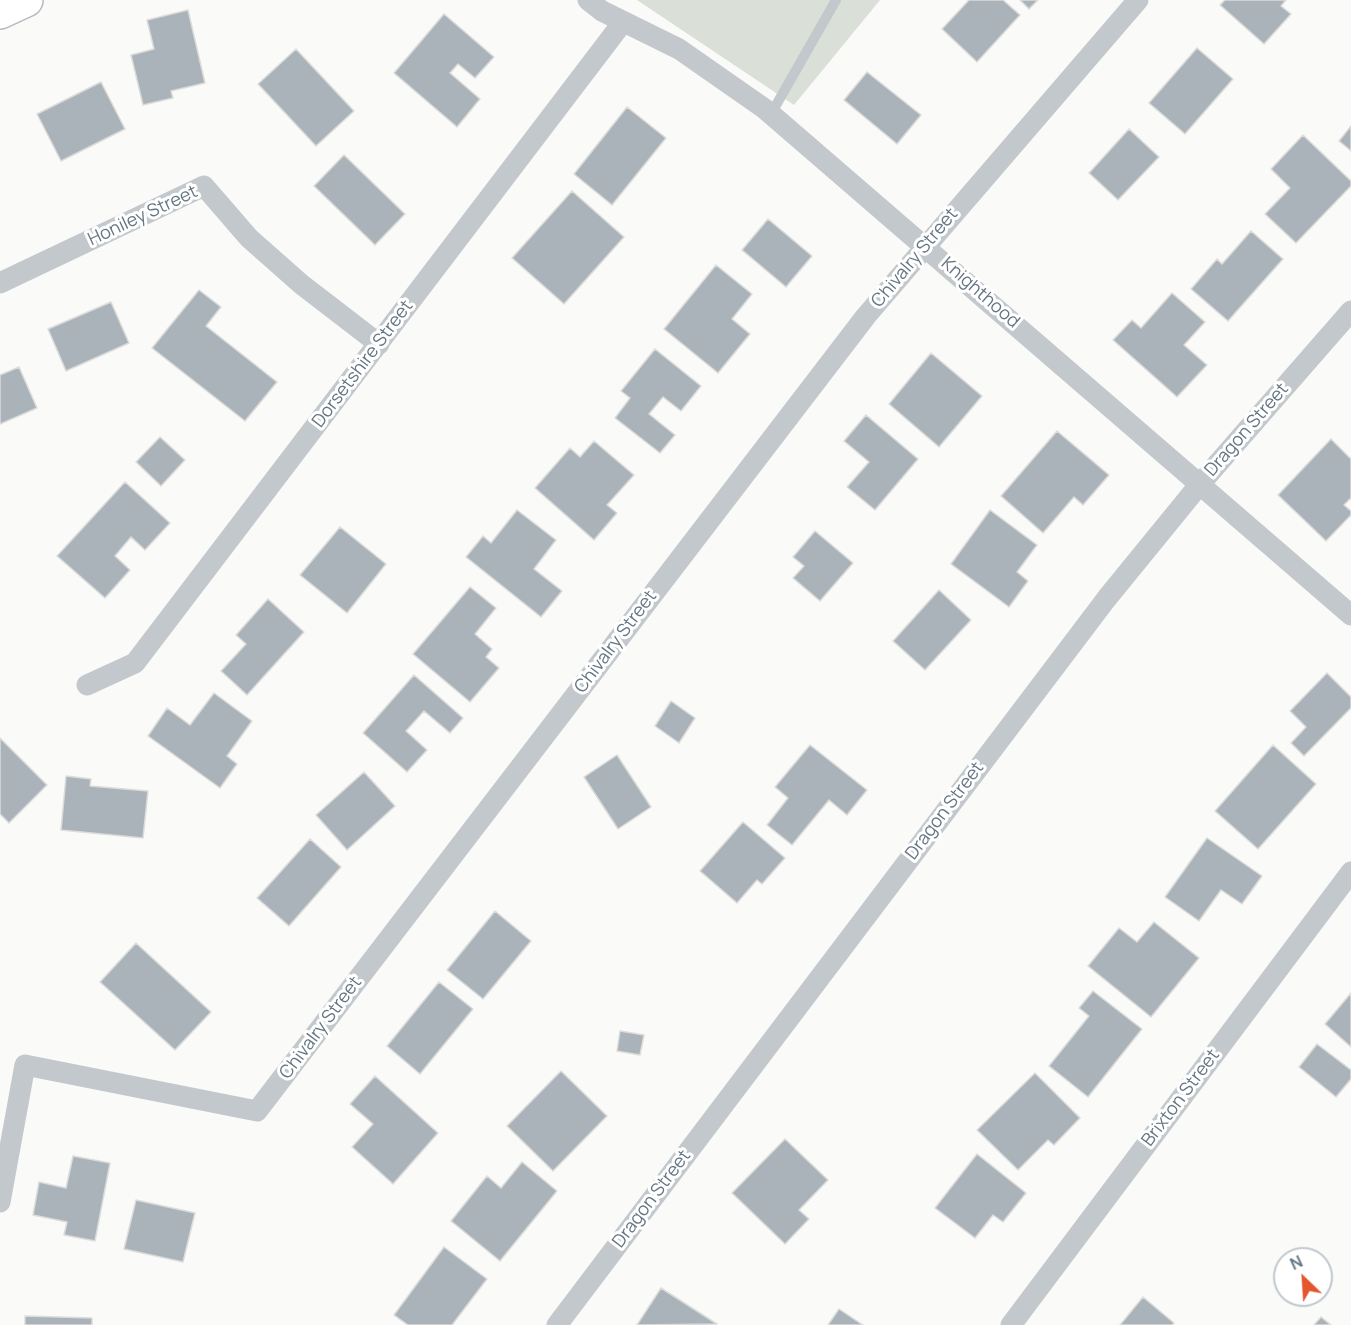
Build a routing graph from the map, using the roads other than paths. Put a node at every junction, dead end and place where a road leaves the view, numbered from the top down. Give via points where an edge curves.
1 (26, 0) edge
2 (588, 0) edge
3 (836, 0) edge
4 (1138, 0) edge
5 (0, 12) edge
6 (623, 22) junction
7 (771, 114) junction
8 (925, 245) junction
9 (0, 283) edge
10 (1351, 311) edge
11 (379, 344) junction
12 (1200, 484) junction
13 (1351, 615) edge
14 (87, 686) dead end
15 (1351, 872) edge
16 (0, 1202) edge
17 (556, 1325) edge
18 (1011, 1325) edge

1 - 5 main road
2 - 6 street, Knighthood
3 - 7 lane
4 - 8 street, Chivalry Street
6 - 7 street, Knighthood via 679,49
6 - 11 street, Dorsetshire Street
7 - 8 street, Knighthood
8 - 12 street, Knighthood
8 - 16 street, Chivalry Street via 866,316 257,1111 25,1065
9 - 11 street, Honiley Street via 204,186 249,238
10 - 12 street, Dragon Street
11 - 14 street, Dorsetshire Street via 135,663
12 - 13 street, Knighthood
12 - 17 street, Dragon Street via 1107,598
15 - 18 street, Brixton Street

